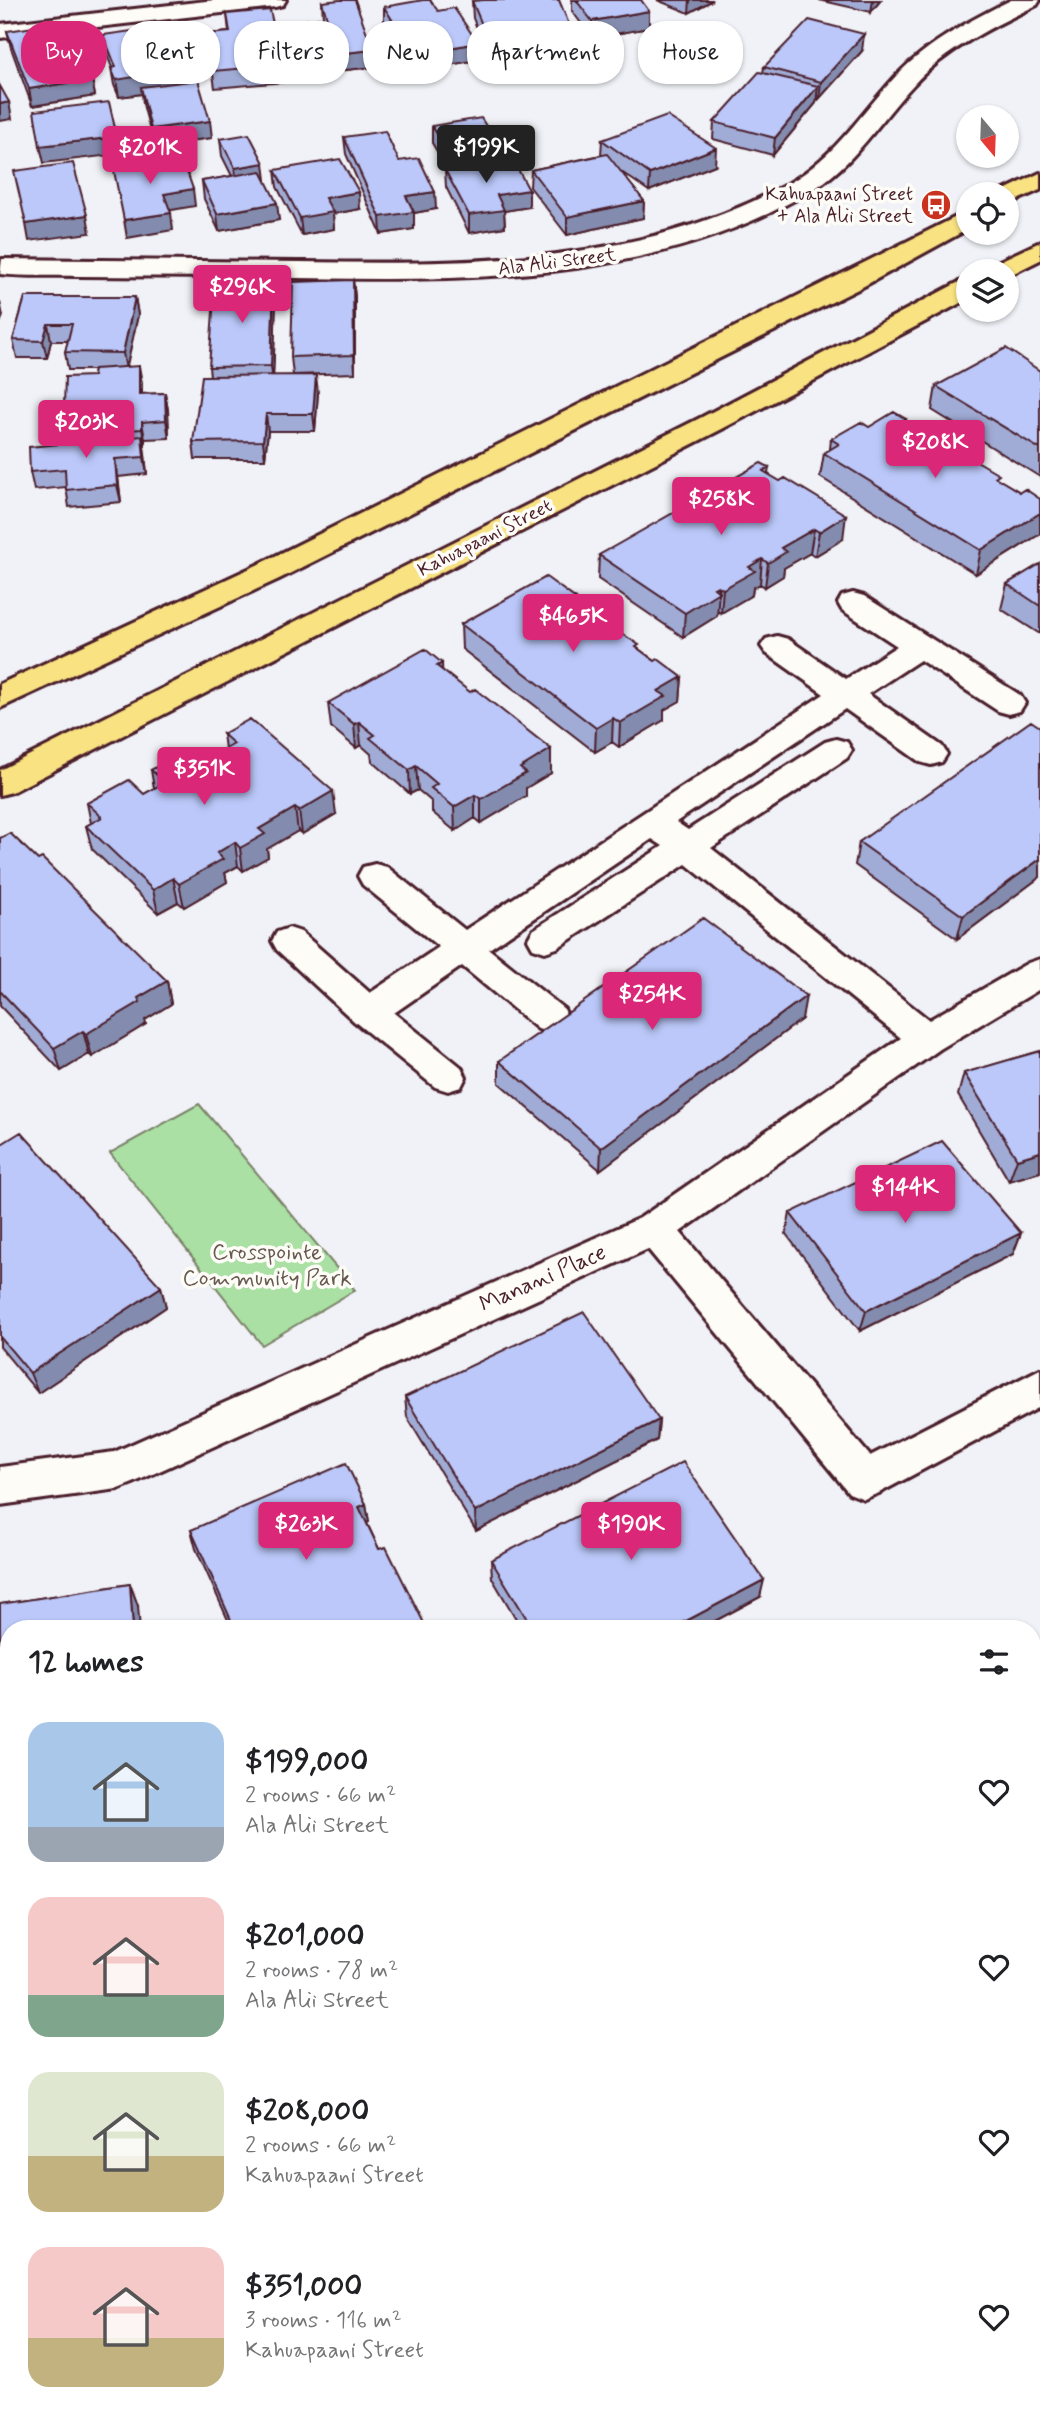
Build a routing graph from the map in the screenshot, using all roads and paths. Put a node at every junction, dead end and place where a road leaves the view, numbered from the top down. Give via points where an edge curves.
1 (275, 0) edge
2 (1029, 0) edge
3 (0, 31) edge
4 (1040, 180) edge
5 (1019, 191) edge
6 (956, 225) edge
7 (1040, 250) edge
8 (1019, 261) edge
9 (2, 267) dead end
10 (956, 294) edge
11 (853, 603) dead end
12 (777, 646) dead end
13 (919, 646) junction
14 (846, 694) junction
15 (0, 697) edge
16 (1009, 703) dead end
17 (836, 750) dead end
18 (931, 754) dead end
19 (0, 784) edge
20 (652, 822) junction
21 (687, 848) junction
22 (375, 876) dead end
23 (545, 939) dead end
24 (289, 941) dead end
25 (463, 947) junction
26 (1040, 972) edge
27 (368, 1012) junction
28 (551, 1019) dead end
29 (927, 1039) junction
30 (447, 1077) dead end
31 (654, 1228) junction
32 (1040, 1387) edge
33 (0, 1486) edge

1 - 3 street
2 - 9 street, Ala Alii Street via 958,40 910,75 850,147 819,176 744,215 667,244 556,265 453,272
4 - 5 main road
6 - 15 main road via 280,566
7 - 8 main road
10 - 19 main road, Kahuapaani Street
11 - 13 street
12 - 14 street
13 - 14 street
13 - 16 street
14 - 18 street
14 - 20 street
17 - 21 street
20 - 21 street
20 - 25 street
21 - 23 street
21 - 29 street
22 - 25 street
24 - 27 street
25 - 27 street
25 - 28 street
26 - 29 street, Manani Place
27 - 30 street
29 - 31 street, Manani Place
31 - 32 street via 864,1480
31 - 33 street, Manani Place via 118,1471

